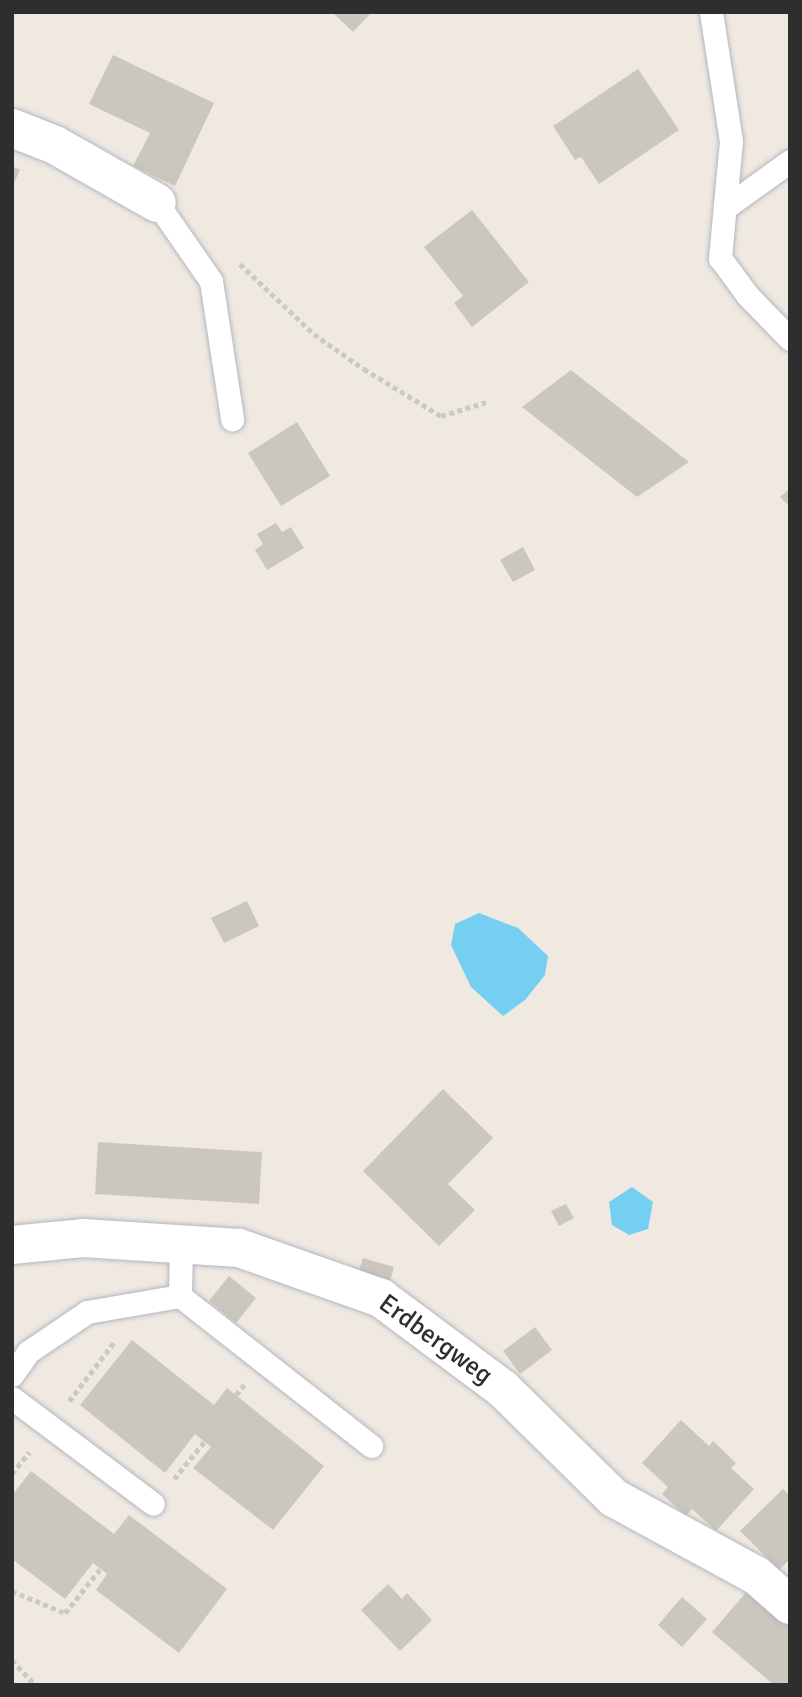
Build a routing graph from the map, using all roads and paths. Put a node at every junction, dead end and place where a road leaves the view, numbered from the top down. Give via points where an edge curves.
1 (710, 12) edge
2 (12, 128) edge
3 (790, 161) edge
4 (158, 203) joint
5 (726, 207) junction
6 (234, 259) dead end
7 (790, 339) edge
8 (486, 402) dead end
9 (232, 419) dead end
10 (181, 1242) junction
11 (12, 1245) edge
12 (180, 1296) junction
13 (146, 1302) junction
14 (12, 1376) edge
15 (12, 1398) edge
16 (49, 1426) junction
17 (371, 1446) dead end
18 (12, 1474) edge
19 (153, 1504) dead end
20 (100, 1569) dead end
21 (12, 1591) edge
22 (790, 1605) edge
23 (12, 1660) edge
24 (34, 1685) edge

1 - 5 lane via 731,141
2 - 4 street via 55,145
3 - 5 lane
4 - 9 lane via 211,281
5 - 7 lane via 720,258 748,296
6 - 8 path via 314,334 442,416
10 - 11 street, Erdbergweg via 83,1238
10 - 12 lane
10 - 22 street, Erdbergweg via 239,1248 381,1297 503,1388 614,1498 757,1576
12 - 13 lane
12 - 17 lane
13 - 14 lane via 87,1312 28,1352
13 - 16 path
15 - 16 lane
16 - 18 path
16 - 19 lane
20 - 21 path via 65,1613
23 - 24 path

